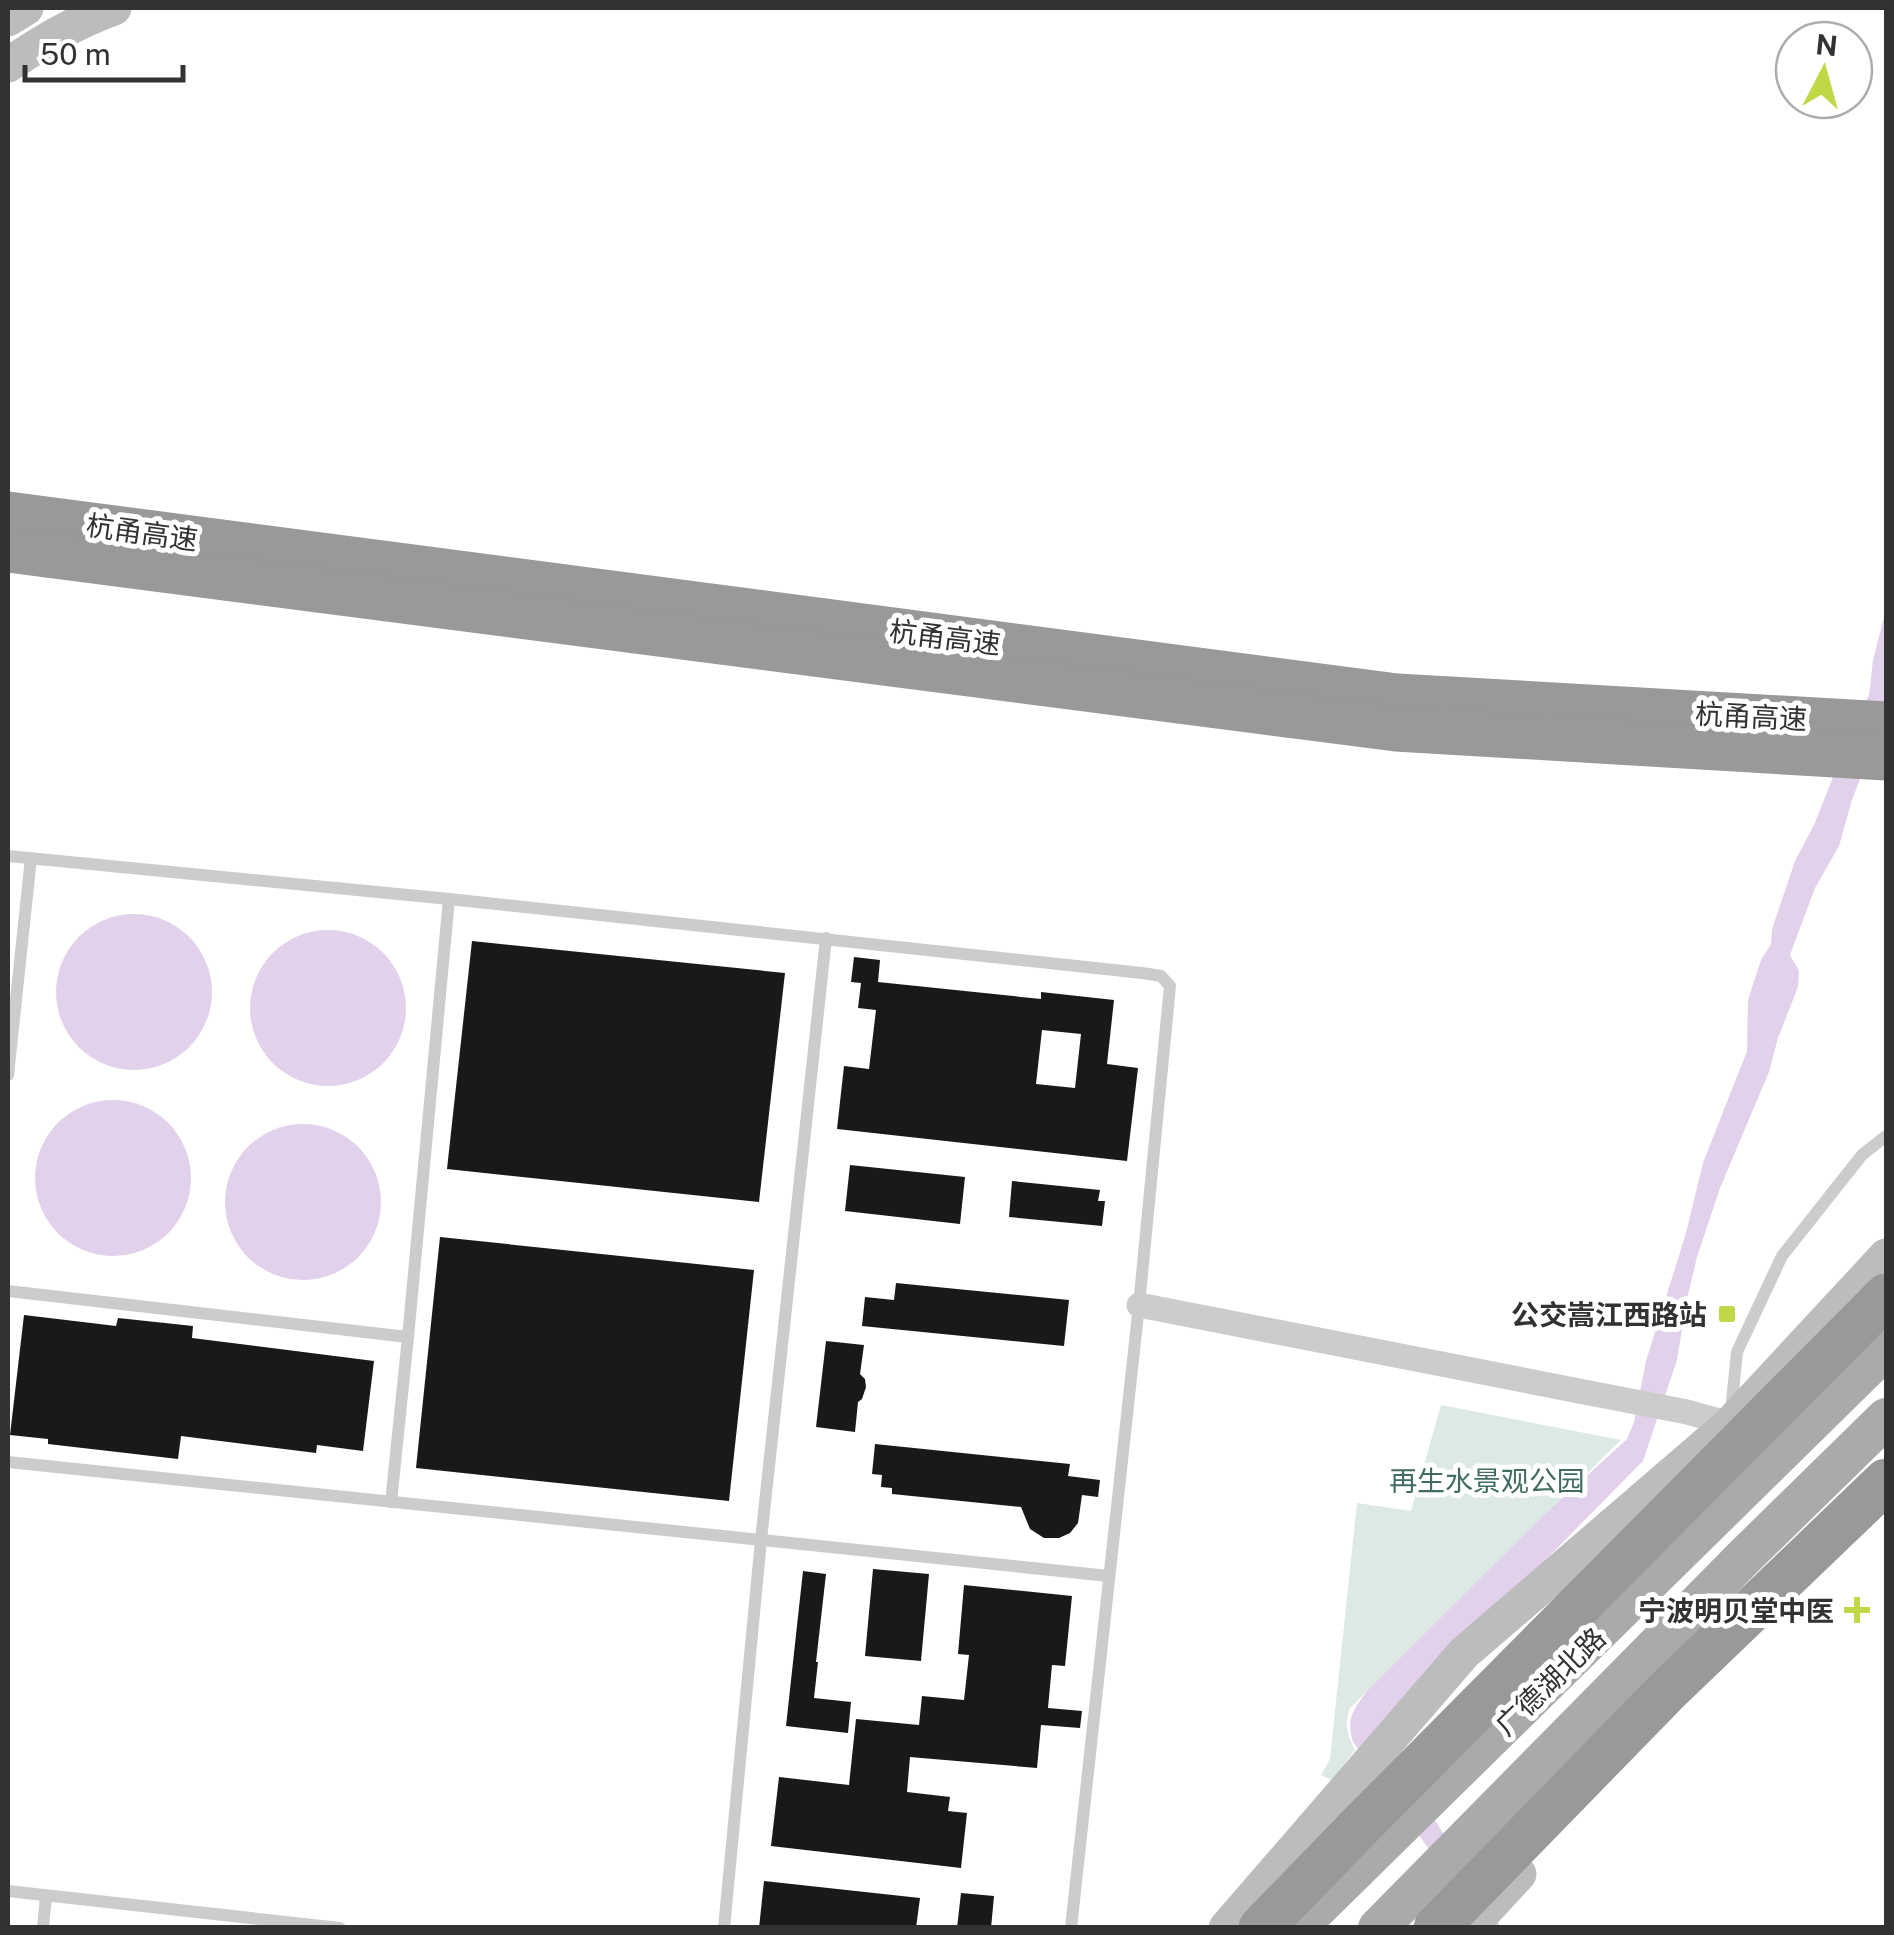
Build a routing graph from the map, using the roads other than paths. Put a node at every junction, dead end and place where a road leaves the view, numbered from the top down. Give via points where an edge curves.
1 (26, 8) edge
2 (114, 8) edge
3 (8, 19) edge
4 (8, 65) edge
5 (8, 514) edge
6 (106, 546) junction
7 (8, 550) edge
8 (1886, 724) edge
9 (1886, 758) edge
10 (8, 856) edge
11 (31, 858) junction
12 (448, 899) junction
13 (826, 938) junction
14 (8, 1075) edge
15 (1886, 1136) edge
16 (1886, 1256) edge
17 (8, 1291) edge
18 (1886, 1296) edge
19 (1139, 1304) junction
20 (408, 1336) junction
21 (1886, 1349) edge
22 (1886, 1418) edge
23 (1730, 1424) junction
24 (8, 1462) edge
25 (1886, 1481) edge
26 (391, 1502) junction
27 (1886, 1512) edge
28 (761, 1540) junction
29 (1108, 1576) junction
30 (8, 1891) edge
31 (46, 1896) junction
32 (43, 1928) edge
33 (340, 1928) edge
34 (724, 1928) edge
35 (1071, 1928) edge
36 (1226, 1928) edge
37 (1262, 1928) edge
38 (1297, 1928) edge
39 (1378, 1928) edge
40 (1436, 1928) edge
41 (1468, 1928) edge

1 - 3 street
2 - 4 street via 51,36
5 - 6 highway, 杭甬高速
6 - 7 highway, 杭甬高速
6 - 8 highway, 杭甬高速 via 1397,696
6 - 9 highway, 杭甬高速 via 1396,729
10 - 11 lane
11 - 12 lane
11 - 14 lane
12 - 13 lane
12 - 20 lane
13 - 19 lane via 1142,972 1170,986
13 - 28 lane
15 - 23 lane via 1862,1155 1782,1256 1737,1352
16 - 23 street
17 - 20 lane
18 - 37 highway
19 - 23 street
19 - 29 lane
20 - 26 lane
21 - 38 main road, 广德湖北路
22 - 39 main road, 广德湖北路
23 - 36 street via 1464,1653
24 - 26 lane
25 - 40 highway via 1667,1691
26 - 28 lane
27 - 41 street via 1763,1615
28 - 29 lane
28 - 34 lane
29 - 35 lane
30 - 31 lane
31 - 32 lane
31 - 33 lane

